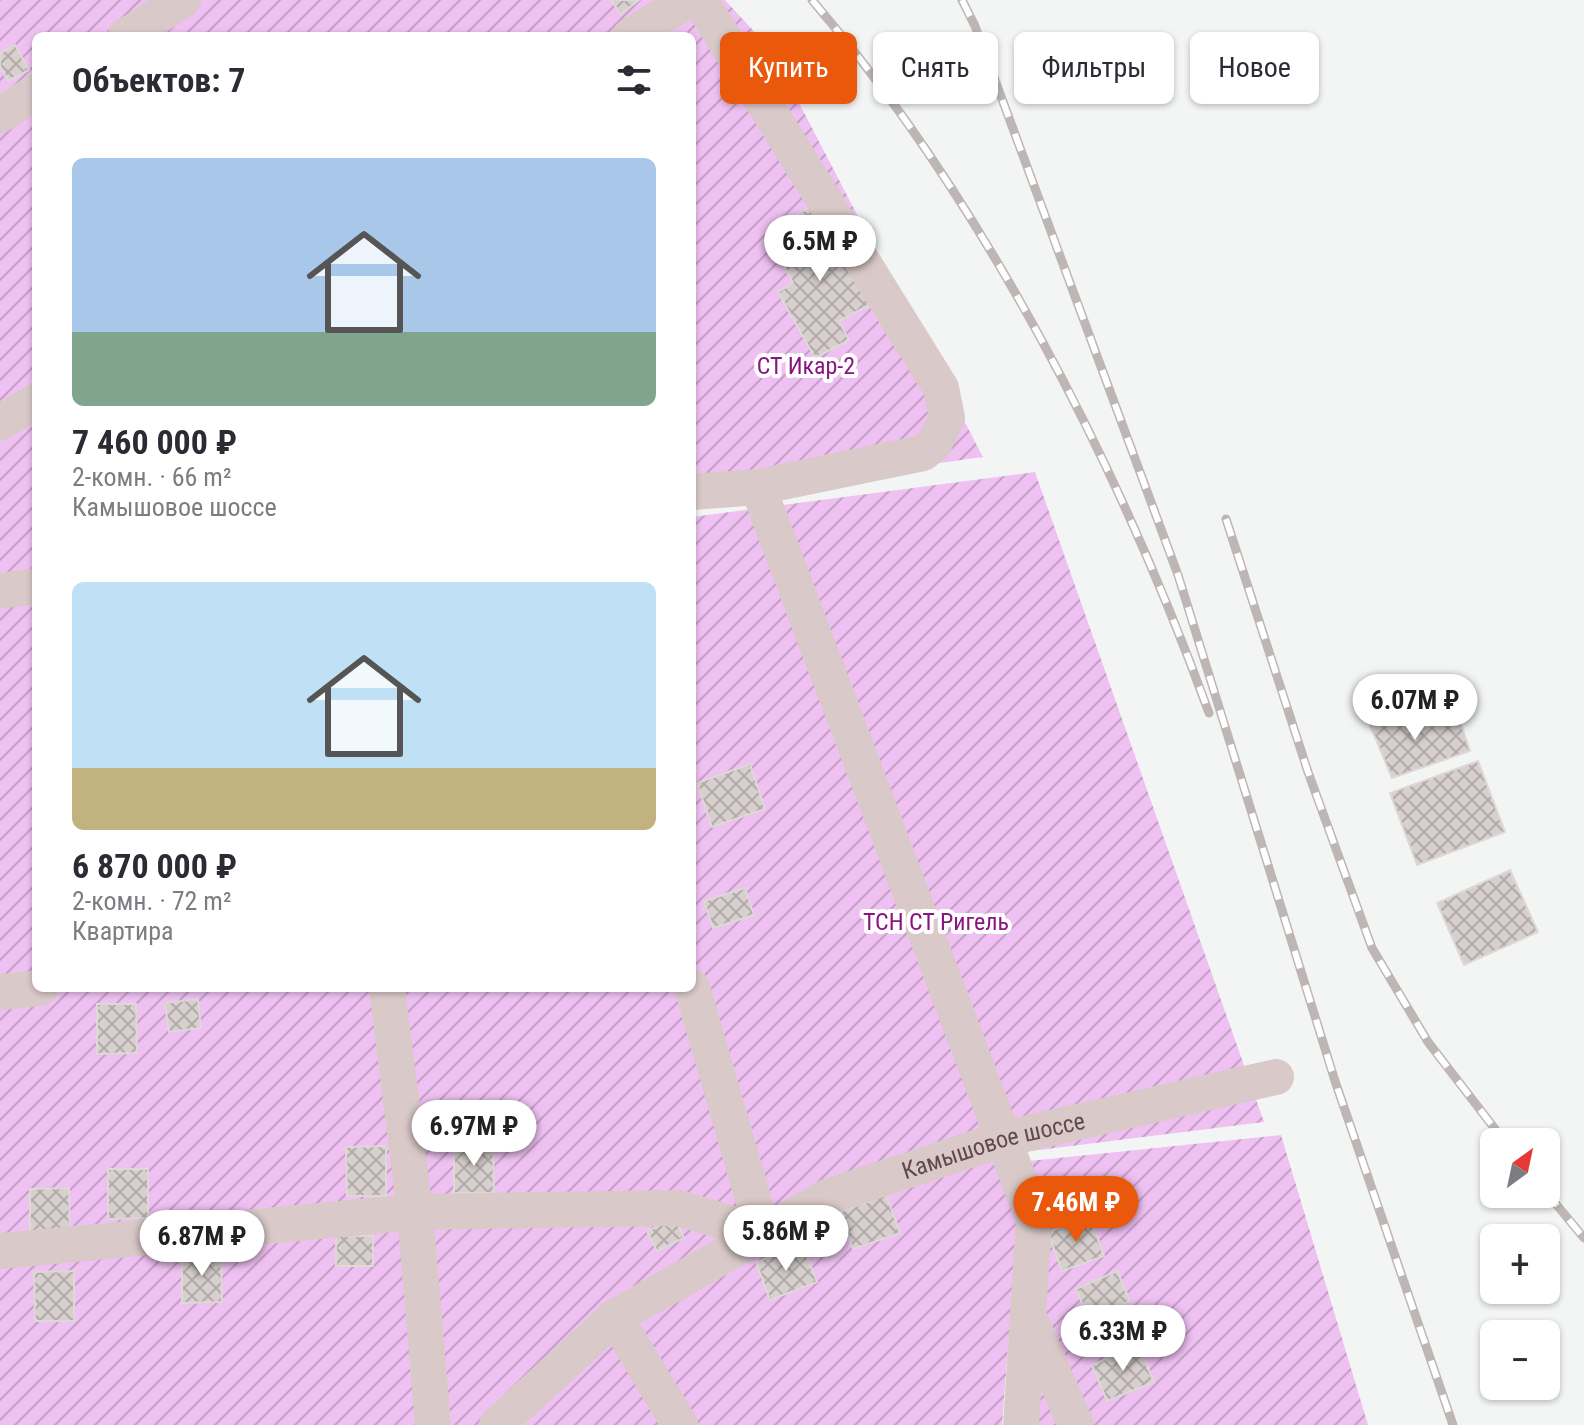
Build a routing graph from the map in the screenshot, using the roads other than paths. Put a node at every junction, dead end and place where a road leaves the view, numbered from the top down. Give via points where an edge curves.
1 (183, 0) edge
2 (689, 0) edge
3 (700, 0) edge
4 (132, 32) edge
5 (637, 32) edge
6 (32, 95) edge
7 (0, 115) edge
8 (32, 403) edge
9 (0, 423) edge
10 (758, 487) junction
11 (696, 492) edge
12 (32, 587) edge
13 (0, 591) edge
14 (32, 989) edge
15 (0, 992) edge
16 (388, 992) edge
17 (693, 992) edge
18 (1276, 1077) dead end
19 (1003, 1139) junction
20 (415, 1212) junction
21 (763, 1233) junction
22 (0, 1251) edge
23 (1027, 1313) junction
24 (615, 1317) junction
25 (433, 1425) edge
26 (497, 1425) edge
27 (680, 1425) edge
28 (1021, 1425) edge
29 (1076, 1425) edge

1 - 4 street
2 - 5 street
3 - 10 street via 947,403 943,431 923,453
6 - 7 street
8 - 9 street
10 - 11 street
10 - 19 street
12 - 13 street
14 - 15 street
16 - 20 street
17 - 21 street
18 - 19 street, Камышовое шоссе
19 - 21 street, Камышовое шоссе via 829,1196
19 - 23 street via 1034,1220
20 - 21 street via 678,1208
20 - 22 street
20 - 25 street
21 - 24 street, Камышовое шоссе
23 - 28 street
23 - 29 street
24 - 26 street, Камышовое шоссе
24 - 27 street

